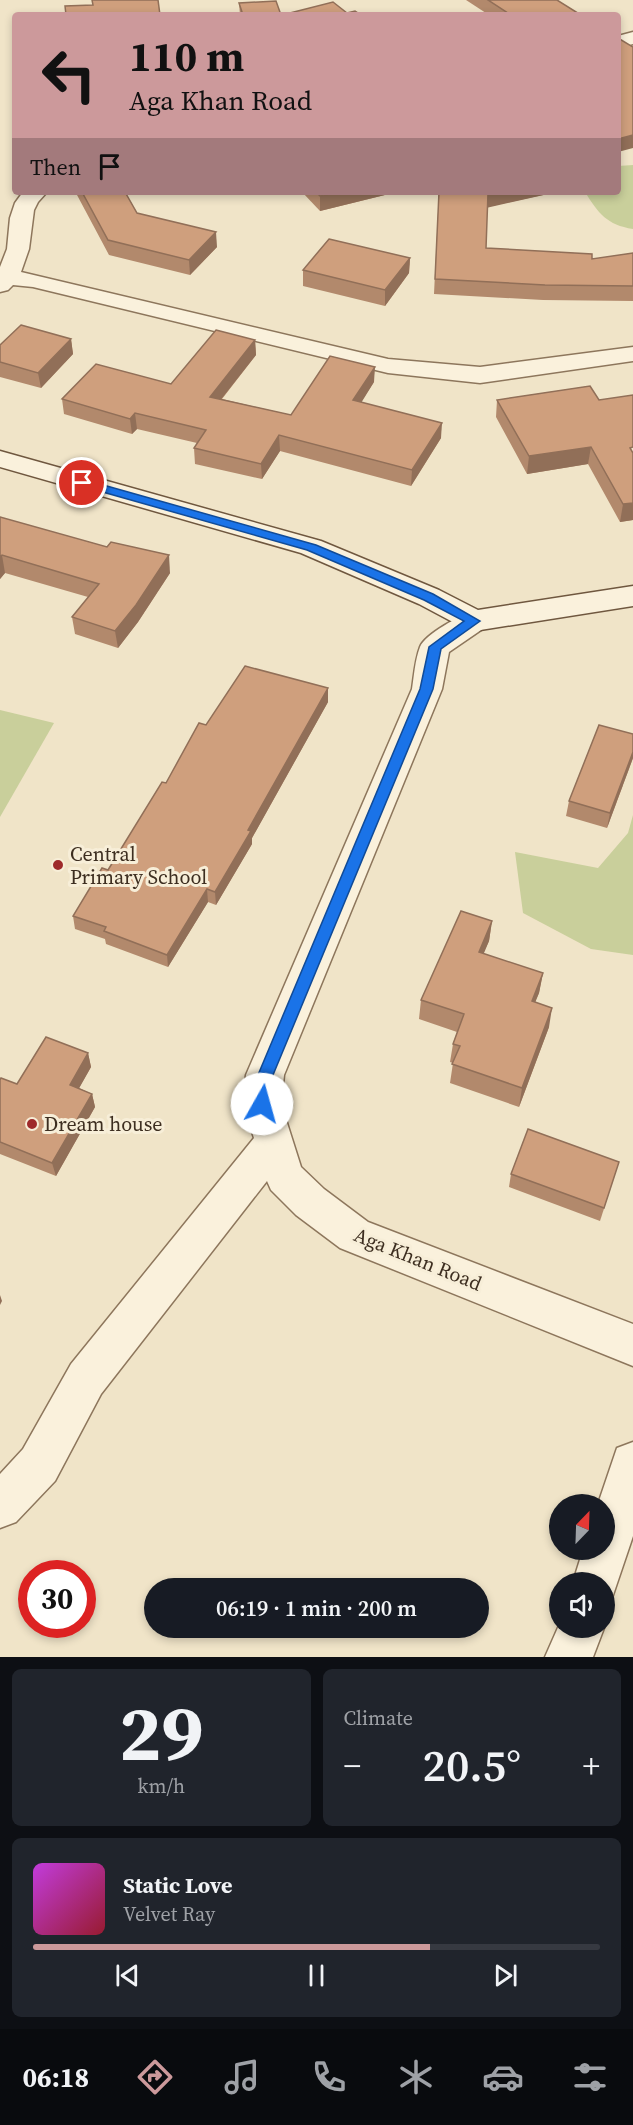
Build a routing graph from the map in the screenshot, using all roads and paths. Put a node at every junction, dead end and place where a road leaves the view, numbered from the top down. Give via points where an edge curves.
1 (32, 195) edge
2 (4, 281) edge
3 (633, 354) edge
4 (0, 459) edge
5 (633, 596) edge
6 (474, 621) junction
7 (275, 1141) junction
8 (633, 1345) edge
9 (633, 1464) edge
10 (0, 1506) edge
11 (600, 1572) edge
12 (577, 1638) edge
13 (569, 1657) edge

1 - 2 street via 24,208 17,251
2 - 3 street via 57,285 388,366 480,375
4 - 6 street via 311,547 429,597
5 - 6 street, Aga Khan Road
6 - 7 street, Aga Khan Road via 435,647 427,689 265,1075 262,1104
7 - 8 street, Aga Khan Road via 285,1177 310,1202 354,1235
7 - 10 street via 87,1379 39,1465
9 - 11 street
12 - 13 street

